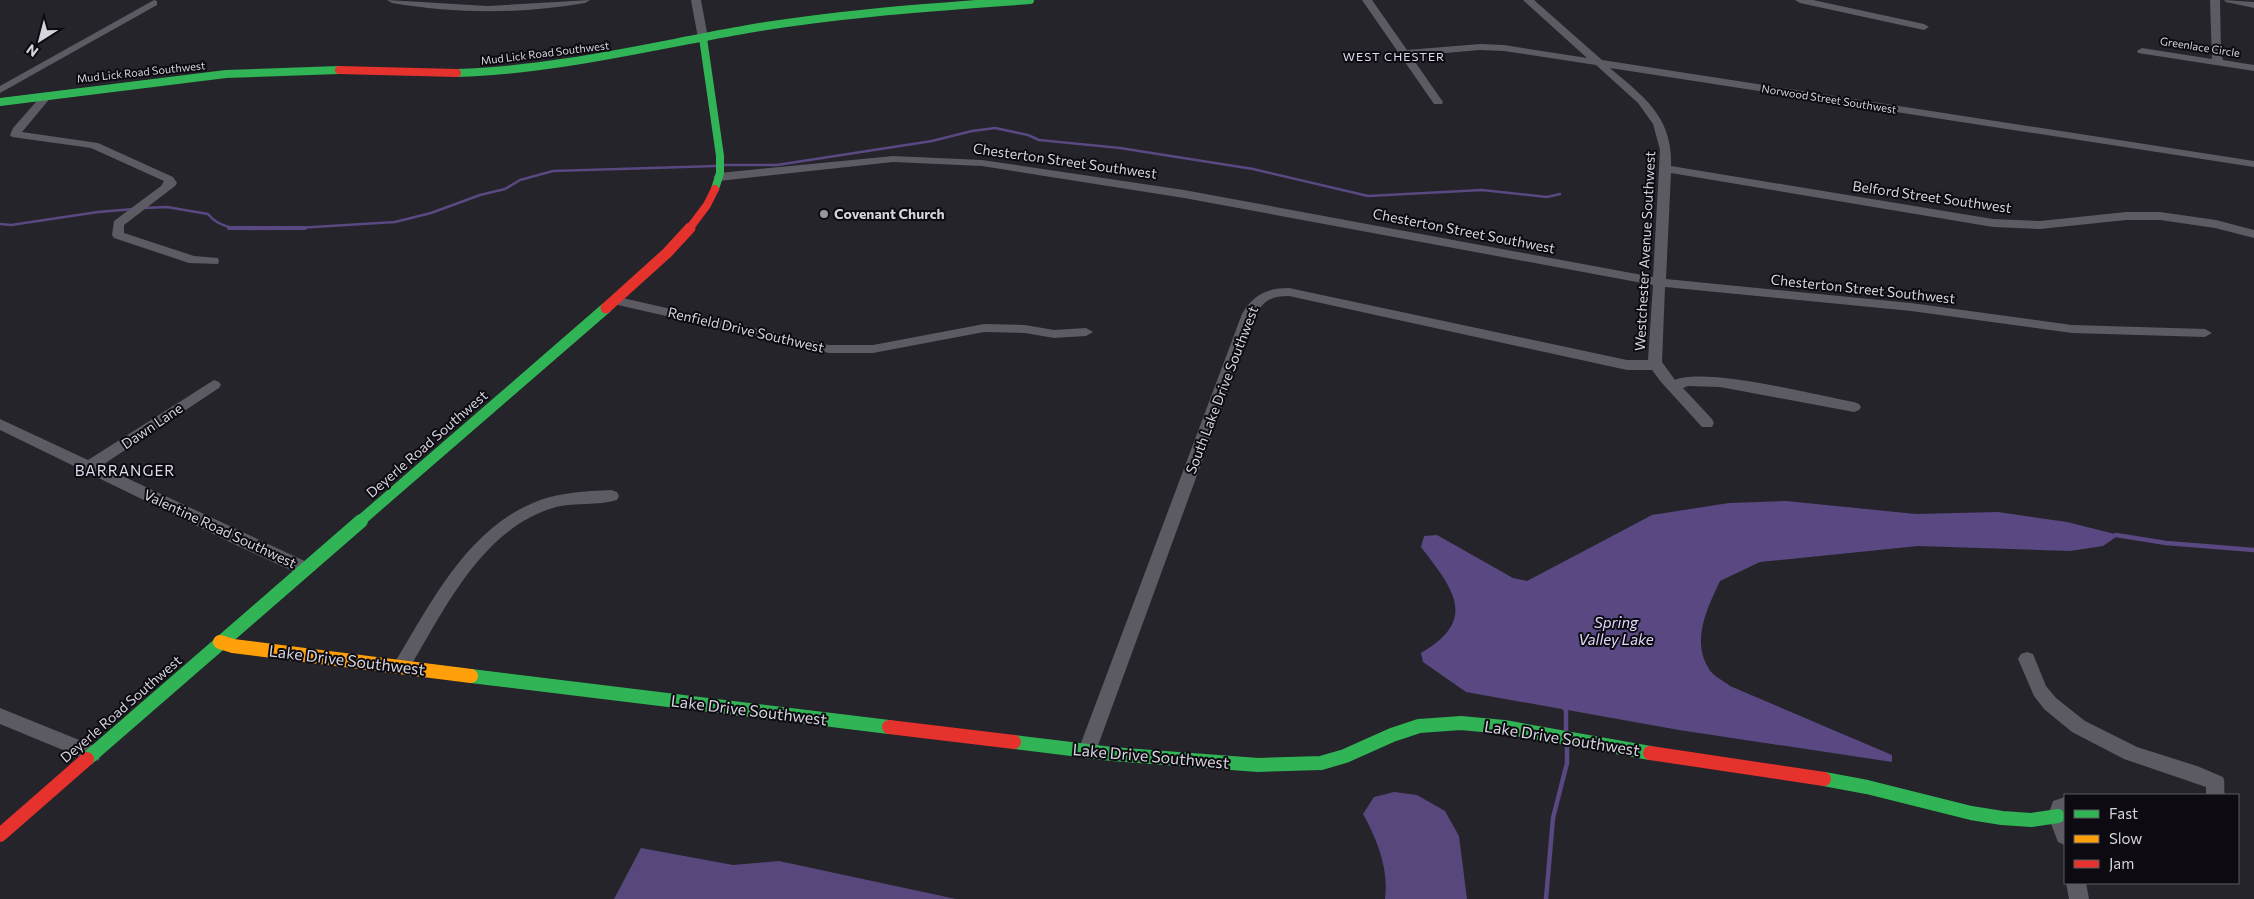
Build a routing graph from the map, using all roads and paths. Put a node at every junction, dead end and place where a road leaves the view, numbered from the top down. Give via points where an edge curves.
1 (392, 0) edge
2 (584, 0) edge
3 (696, 0) edge
4 (1030, 0) edge
5 (1367, 0) edge
6 (1528, 0) edge
7 (1800, 0) edge
8 (2215, 0) edge
9 (2229, 0) edge
10 (154, 3) dead end
11 (2254, 5) edge
12 (1924, 27) dead end
13 (703, 38) junction
14 (2142, 51) dead end
15 (1404, 53) junction
16 (1599, 63) junction
17 (2219, 63) junction
18 (2254, 68) edge
19 (0, 90) edge
20 (47, 96) junction
21 (0, 102) edge
22 (1438, 102) dead end
23 (2254, 164) edge
24 (1666, 169) junction
25 (720, 170) junction
26 (2254, 234) edge
27 (213, 261) dead end
28 (1660, 282) junction
29 (614, 300) junction
30 (1086, 332) dead end
31 (2205, 333) dead end
32 (1657, 365) junction
33 (214, 385) dead end
34 (1674, 386) junction
35 (1854, 407) dead end
36 (1707, 423) dead end
37 (0, 424) edge
38 (90, 467) junction
39 (611, 496) dead end
40 (305, 569) junction
41 (220, 642) junction
42 (2026, 659) dead end
43 (401, 667) junction
44 (0, 716) edge
45 (1087, 751) junction
46 (92, 754) junction
47 (2215, 794) edge
48 (2062, 811) edge
49 (2064, 828) edge
50 (0, 835) edge
51 (2076, 884) edge
52 (2079, 899) edge

1 - 2 street via 428,6 510,9
3 - 13 street, Deyerle Road Southwest
4 - 13 street, Mud Lick Road Southwest via 826,17
5 - 15 street
6 - 16 street, Westchester Avenue Southwest
7 - 12 street
8 - 17 street
9 - 11 street
10 - 19 street
13 - 20 street, Mud Lick Road Southwest via 607,58 520,70 446,74 277,71
13 - 25 street, Deyerle Road Southwest via 720,147
14 - 17 street, Greenlace Circle
15 - 16 street, Norwood Street Southwest via 1490,47
15 - 22 street
16 - 23 street, Norwood Street Southwest
16 - 24 street, Westchester Avenue Southwest via 1642,101 1658,120 1666,145
17 - 18 street, Greenlace Circle
20 - 21 street, Mud Lick Road Southwest
20 - 27 street via 16,135 94,145 169,179 171,183 118,224 118,235 193,260
24 - 26 street, Belford Street Southwest via 1993,223 2040,225 2126,216 2160,216 2216,224
24 - 28 street, Westchester Avenue Southwest
25 - 28 street, Chesterton Street Southwest via 893,159 982,163 1184,194
25 - 29 street, Deyerle Road Southwest via 707,203 690,225
28 - 31 street, Chesterton Street Southwest via 1902,306 2072,329
28 - 32 street, Westchester Avenue Southwest
29 - 30 street, Renfield Drive Southwest via 829,349 873,349 984,328 1025,329 1054,334
29 - 40 street, Deyerle Road Southwest
32 - 34 street, Westchester Avenue Southwest
32 - 45 street, South Lake Drive Southwest via 1627,365 1289,292 1264,295 1249,314
33 - 38 street, Dawn Lane
34 - 35 street via 1686,381 1720,382
34 - 36 street, Westchester Avenue Southwest
37 - 38 street, Valentine Road Southwest
38 - 40 street, Valentine Road Southwest
39 - 43 street via 574,498 549,504 514,520 485,542 466,563
40 - 41 street, Deyerle Road Southwest
41 - 43 street, Lake Drive Southwest
41 - 46 street, Deyerle Road Southwest
42 - 47 street via 2040,691 2064,716 2134,754 2204,776 2216,783
43 - 45 street, Lake Drive Southwest
44 - 46 street
45 - 48 street, Lake Drive Southwest via 1258,766 1306,765 1345,756 1419,726 1461,723 1504,727 1868,787 2002,818 2031,820
46 - 50 street, Deyerle Road Southwest
48 - 49 street
51 - 52 street

